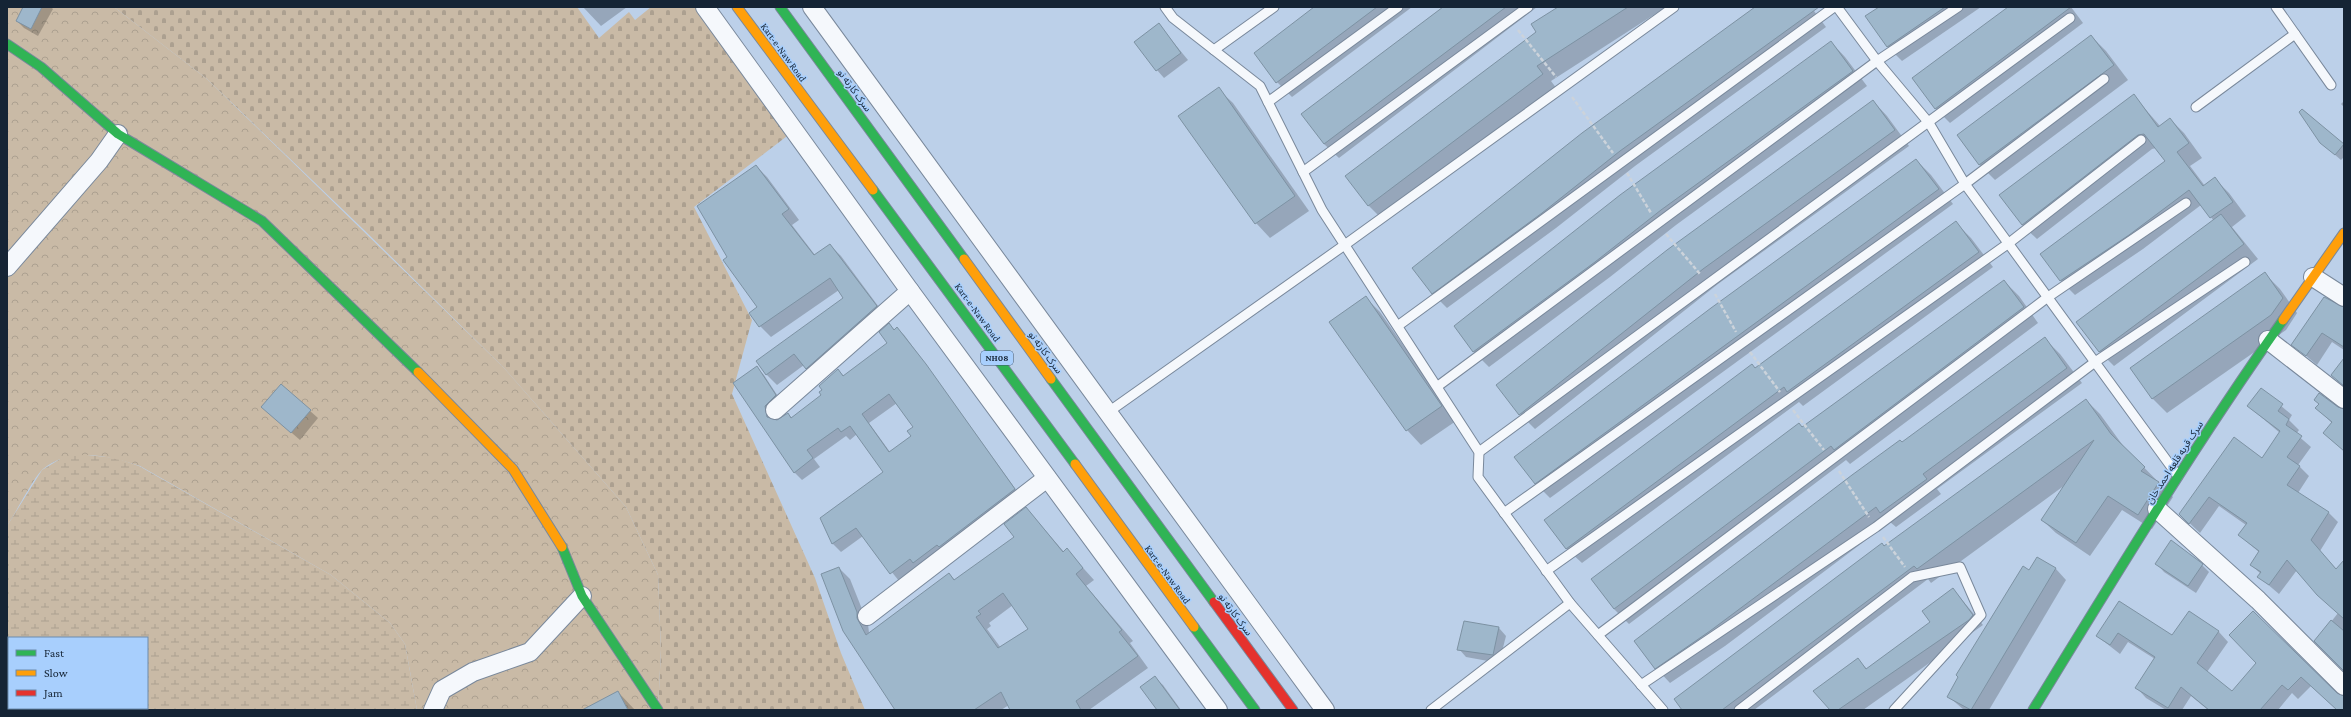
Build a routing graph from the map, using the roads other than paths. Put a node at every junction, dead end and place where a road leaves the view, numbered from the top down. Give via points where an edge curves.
1 (705, 7) edge
2 (737, 7) edge
3 (780, 7) edge
4 (812, 7) edge
5 (1165, 7) edge
6 (1274, 7) edge
7 (1398, 7) edge
8 (1528, 7) edge
9 (1674, 7) edge
10 (1836, 7) edge
11 (1958, 7) edge
12 (2276, 7) edge
13 (2070, 18) dead end
14 (2295, 34) junction
15 (7, 44) edge
16 (1214, 50) junction
17 (1877, 62) junction
18 (2104, 79) dead end
19 (2331, 85) dead end
20 (1268, 102) junction
21 (2196, 107) dead end
22 (1929, 124) junction
23 (118, 134) junction
24 (2141, 140) dead end
25 (1303, 172) junction
26 (1965, 184) junction
27 (2186, 203) dead end
28 (2344, 233) edge
29 (2009, 243) junction
30 (1346, 244) junction
31 (2244, 262) dead end
32 (7, 267) edge
33 (2313, 277) junction
34 (910, 291) junction
35 (2048, 297) junction
36 (2344, 297) edge
37 (1399, 325) junction
38 (2268, 340) junction
39 (2096, 362) junction
40 (1438, 386) junction
41 (2344, 399) edge
42 (775, 410) dead end
43 (1107, 413) junction
44 (1479, 452) junction
45 (2178, 476) junction
46 (1047, 478) junction
47 (2157, 509) junction
48 (1504, 513) junction
49 (1546, 571) junction
50 (582, 596) junction
51 (1570, 603) junction
52 (867, 616) dead end
53 (1598, 635) junction
54 (1641, 685) junction
55 (2344, 686) edge
56 (433, 710) edge
57 (658, 710) edge
58 (1218, 710) edge
59 (1254, 710) edge
60 (1293, 710) edge
61 (1326, 710) edge
62 (1431, 710) edge
63 (1663, 710) edge
64 (1740, 710) edge
65 (1894, 710) edge
66 (2033, 710) edge

1 - 34 street
2 - 59 main road, Kart-e-Naw Road / NH08 via 944,284
3 - 60 main road, سرک کارته نو / NH08
4 - 43 street
5 - 16 lane via 1173,18
6 - 16 lane
7 - 20 lane
8 - 25 lane
9 - 30 lane
10 - 17 lane
10 - 37 lane
11 - 17 lane
12 - 14 lane
13 - 22 lane
14 - 19 lane
14 - 21 lane
15 - 23 main road via 41,67
16 - 20 lane via 1260,86
17 - 22 lane
17 - 40 lane
18 - 26 lane
20 - 25 lane
22 - 26 lane
22 - 44 lane
23 - 32 street
23 - 50 main road via 262,221 448,401 513,469 561,545
24 - 29 lane
25 - 30 lane via 1322,210
26 - 29 lane
26 - 48 lane
27 - 35 lane
28 - 33 main road, سرک قریه قلعه احمد خان
29 - 35 lane
29 - 49 lane
30 - 37 lane
30 - 43 lane
31 - 39 lane
33 - 36 street
33 - 38 main road, سرک قریه قلعه احمد خان
34 - 42 street
34 - 46 street
35 - 39 lane
35 - 53 lane
37 - 40 lane
38 - 41 street
38 - 45 main road, سرک قریه قلعه احمد خان
39 - 45 lane
39 - 54 lane via 1876,527
40 - 44 lane
43 - 61 street
44 - 48 lane via 1478,477
45 - 47 main road, سرک قریه قلعه احمد خان
46 - 52 street
46 - 58 street
47 - 55 street via 2258,600
47 - 66 main road, سرک قریه قلعه احمد خان
48 - 49 lane
49 - 51 lane
50 - 56 street via 530,652 473,672 442,690
50 - 57 main road
51 - 53 lane
51 - 62 lane
53 - 54 lane
54 - 63 lane
64 - 65 lane via 1912,577 1960,567 1981,615

